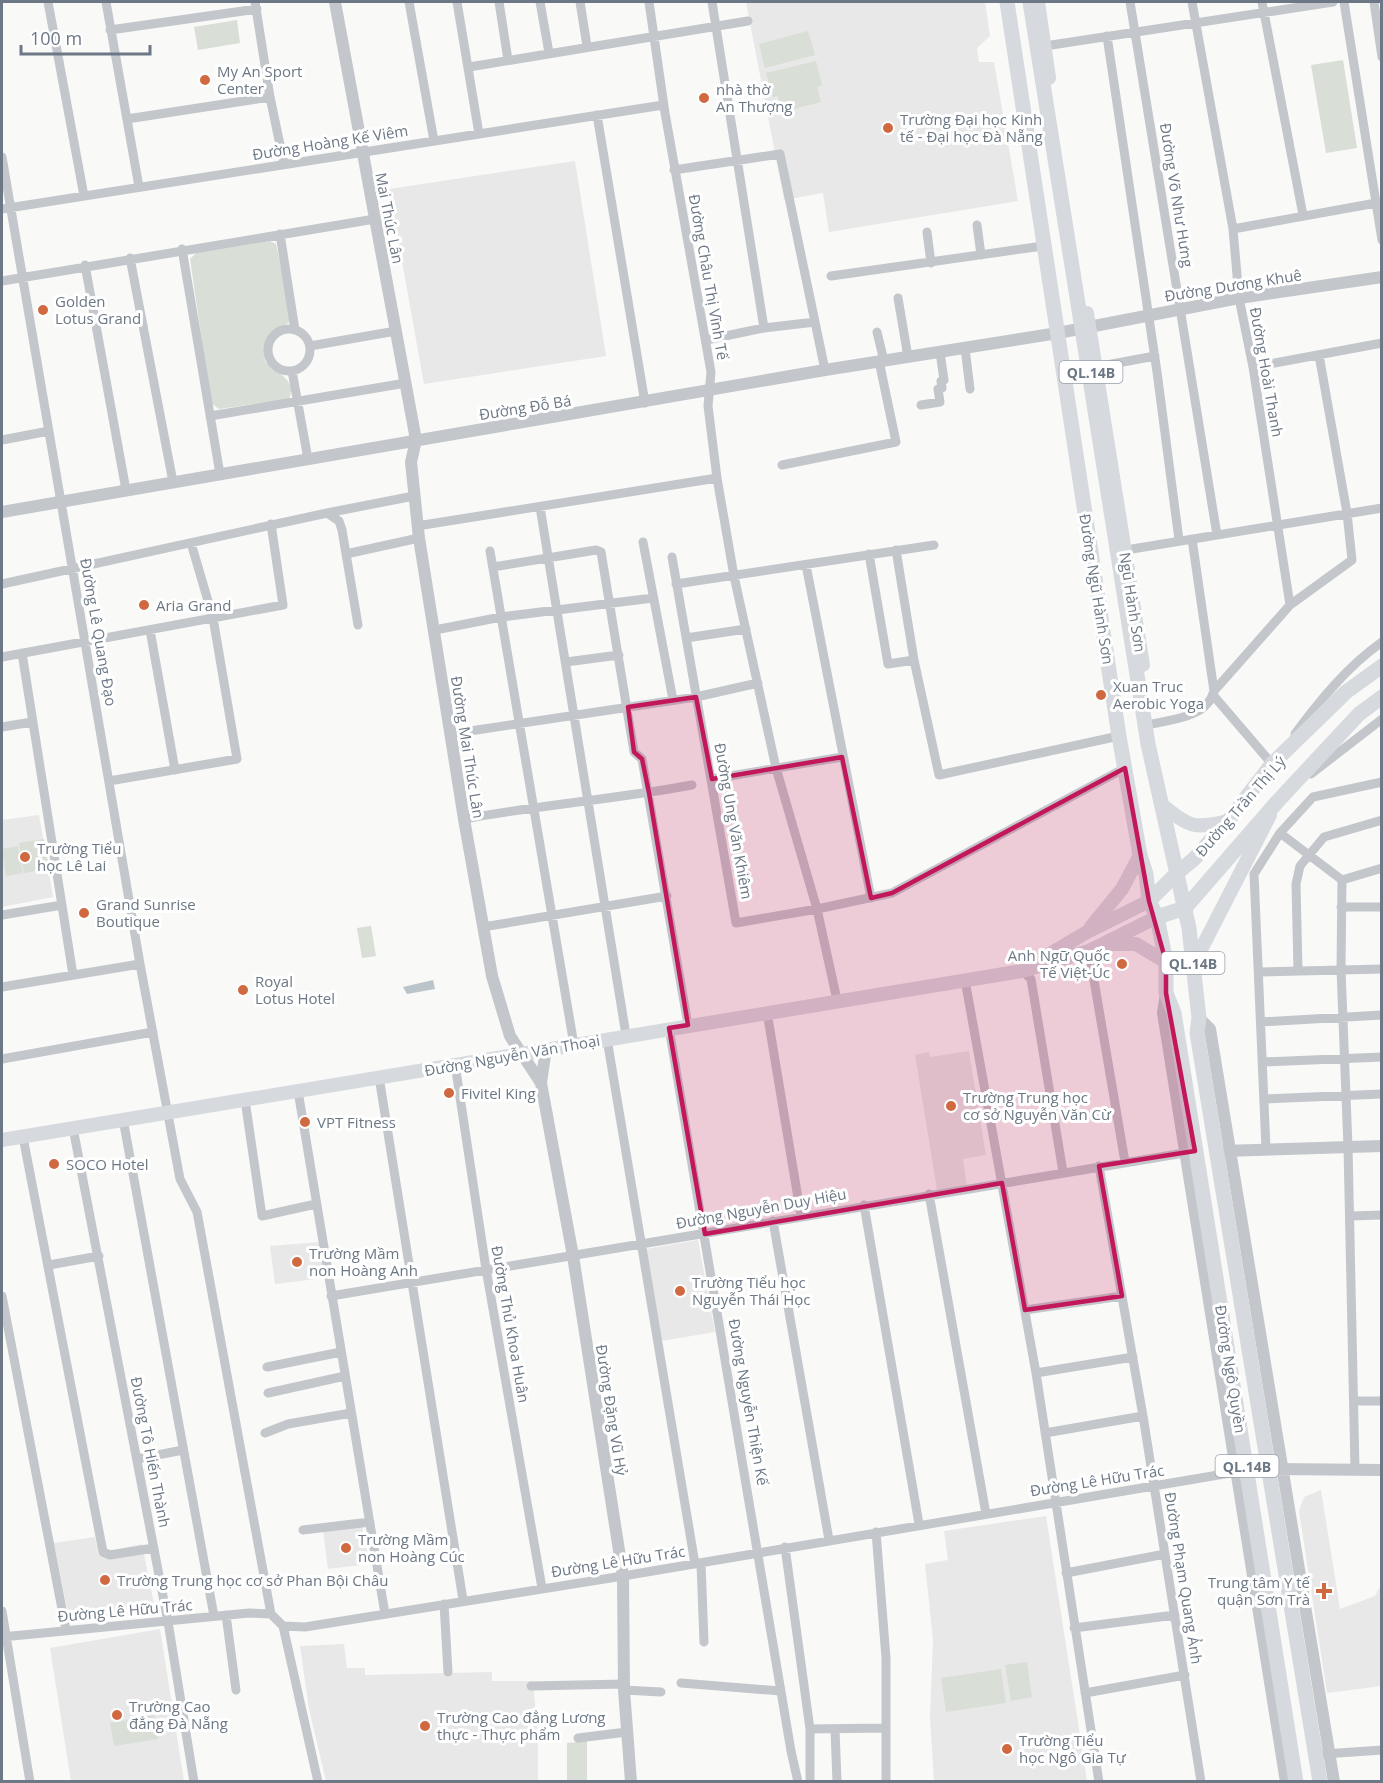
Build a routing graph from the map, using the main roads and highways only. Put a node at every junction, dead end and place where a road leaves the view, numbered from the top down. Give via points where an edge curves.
1 (1000, 2) edge
2 (1007, 2) edge
3 (1030, 2) edge
4 (1038, 2) edge
5 (1041, 47) junction
6 (1011, 51) junction
7 (1040, 246) junction
8 (1086, 327) junction
9 (1055, 333) junction
10 (1382, 666) edge
11 (1382, 697) edge
12 (1148, 744) junction
13 (1277, 802) junction
14 (1161, 804) junction
15 (1228, 821) junction
16 (1140, 855) junction
17 (1177, 873) junction
18 (1149, 902) junction
19 (1185, 908) junction
20 (1157, 917) junction
21 (1087, 932) junction
22 (1104, 944) junction
23 (1166, 962) junction
24 (1193, 965) junction
25 (1022, 971) junction
26 (2, 1140) edge
27 (1275, 1469) junction
28 (1242, 1471) junction
29 (1296, 1782) edge
30 (1320, 1782) edge

1 - 6 main road
2 - 6 main road
3 - 5 main road, Ngũ Hành Sơn / QL.14B
4 - 5 main road, Ngũ Hành Sơn
5 - 8 main road, Ngũ Hành Sơn / QL.14B
6 - 7 main road
7 - 9 main road
7 - 9 main road, Đường Ngũ Hành Sơn
8 - 12 main road, Ngũ Hành Sơn / QL.14B
8 - 12 main road, Ngũ Hành Sơn via 1096,367 1152,724
9 - 16 main road, Đường Ngũ Hành Sơn / QL.14B via 1117,736
10 - 15 main road, Đường Trần Thị Lý via 1346,692 1272,764
11 - 13 main road, Đường Trần Thị Lý via 1359,714
12 - 14 main road, QL.14B
13 - 19 main road, Đường Trần Thị Lý
13 - 24 main road
14 - 15 main road via 1185,823 1203,827
14 - 17 main road, QL.14B
15 - 17 main road, Đường Trần Thị Lý via 1194,860
16 - 18 main road, Đường Ngũ Hành Sơn / QL.14B
16 - 21 main road via 1122,889
17 - 18 main road, Đường Trần Thị Lý
17 - 19 main road, Đường Ngô Quyền
18 - 20 main road, Đường Ngô Quyền
18 - 21 main road, Đường Nguyễn Văn Thoại
19 - 20 main road
19 - 24 main road, Đường Ngô Quyền / QL.14B
20 - 22 main road, Đường Nguyễn Văn Thoại
20 - 23 main road, Đường Ngô Quyền / QL.14B
21 - 25 main road, Đường Nguyễn Văn Thoại
22 - 23 main road via 1136,944
22 - 25 main road, Đường Nguyễn Văn Thoại
23 - 28 main road, Đường Ngô Quyền / QL.14B via 1166,993 1174,1013 1191,1152
24 - 27 main road, Đường Ngô Quyền / QL.14B via 1197,1033 1223,1151
25 - 26 main road, Đường Nguyễn Văn Thoại
27 - 28 main road
27 - 30 main road, Đường Ngô Quyền / QL.14B via 1323,1754
28 - 29 main road, Đường Ngô Quyền / QL.14B

